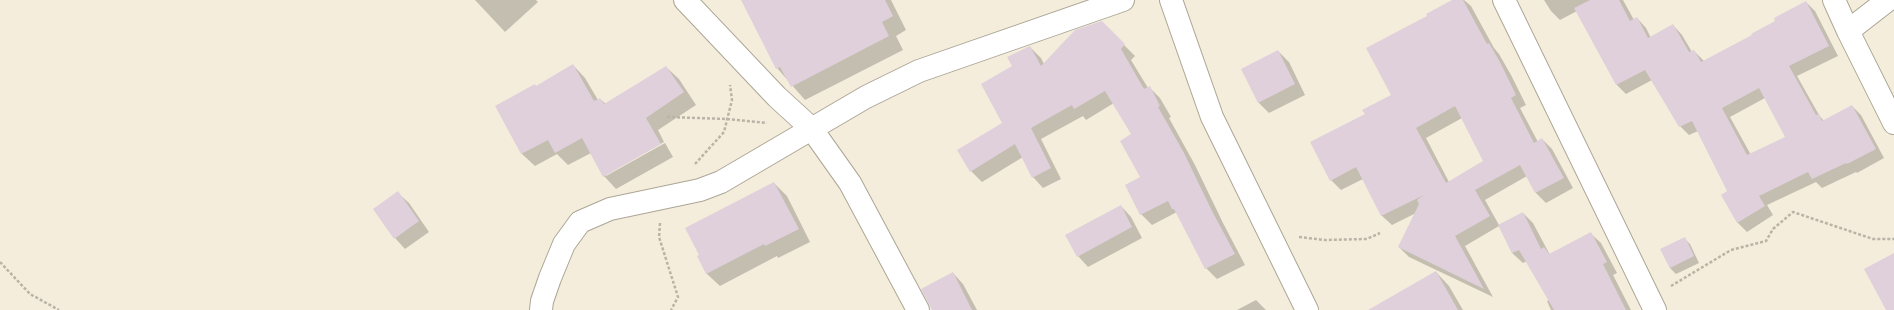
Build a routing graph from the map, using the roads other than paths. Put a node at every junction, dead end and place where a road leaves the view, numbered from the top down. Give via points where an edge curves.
1 (686, 0) edge
2 (1123, 0) edge
3 (1171, 0) edge
4 (1504, 0) edge
5 (1834, 0) edge
6 (1888, 0) edge
7 (1892, 0) edge
8 (1894, 2) edge
9 (1848, 31) junction
10 (1894, 123) edge
11 (811, 128) junction
12 (1652, 304) edge
13 (541, 310) edge
14 (918, 310) edge
15 (1307, 310) edge

1 - 11 street via 777,97
2 - 11 street via 919,71
3 - 15 street via 1212,117
4 - 12 street
5 - 9 street
6 - 9 street
7 - 8 street
9 - 10 street
11 - 13 street via 721,182 700,190 610,209 580,222 564,244 550,278
11 - 14 street via 850,183

